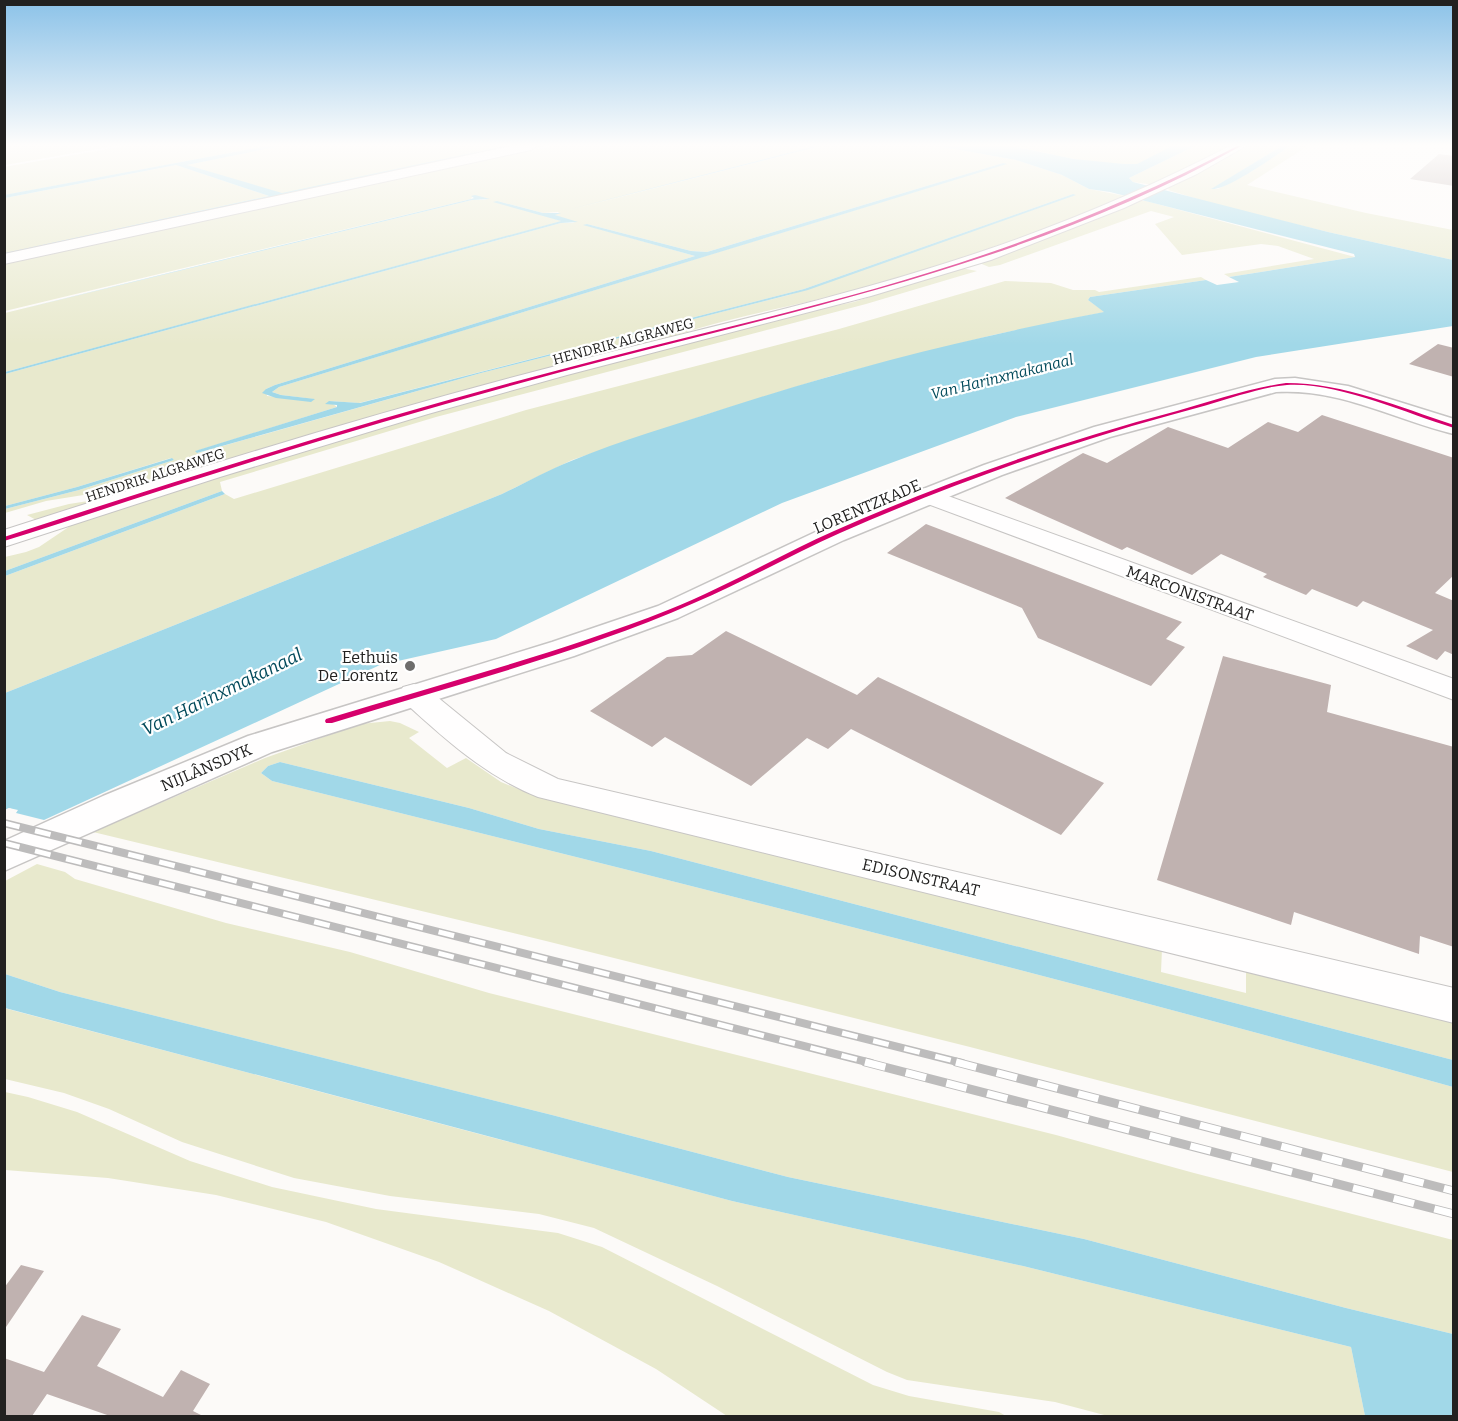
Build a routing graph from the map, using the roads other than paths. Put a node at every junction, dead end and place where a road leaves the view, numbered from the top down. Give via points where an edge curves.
1 (222, 212) edge
2 (1100, 212) edge
3 (4, 259) edge
4 (1454, 427) edge
5 (926, 495) junction
6 (4, 539) edge
7 (1454, 690) edge
8 (414, 694) junction
9 (4, 857) edge
10 (1454, 1006) edge

1 - 3 street
2 - 6 street, HENDRIK ALGRAWEG via 948,268 392,417
4 - 5 street, LORENTZKADE via 1341,392 1300,384 1275,386 1079,440
5 - 7 street, MARCONISTRAAT
5 - 8 street, LORENTZKADE via 668,612
8 - 9 street, NIJLÂNSDYK via 250,748
8 - 10 street, EDISONSTRAAT via 501,767 550,789

